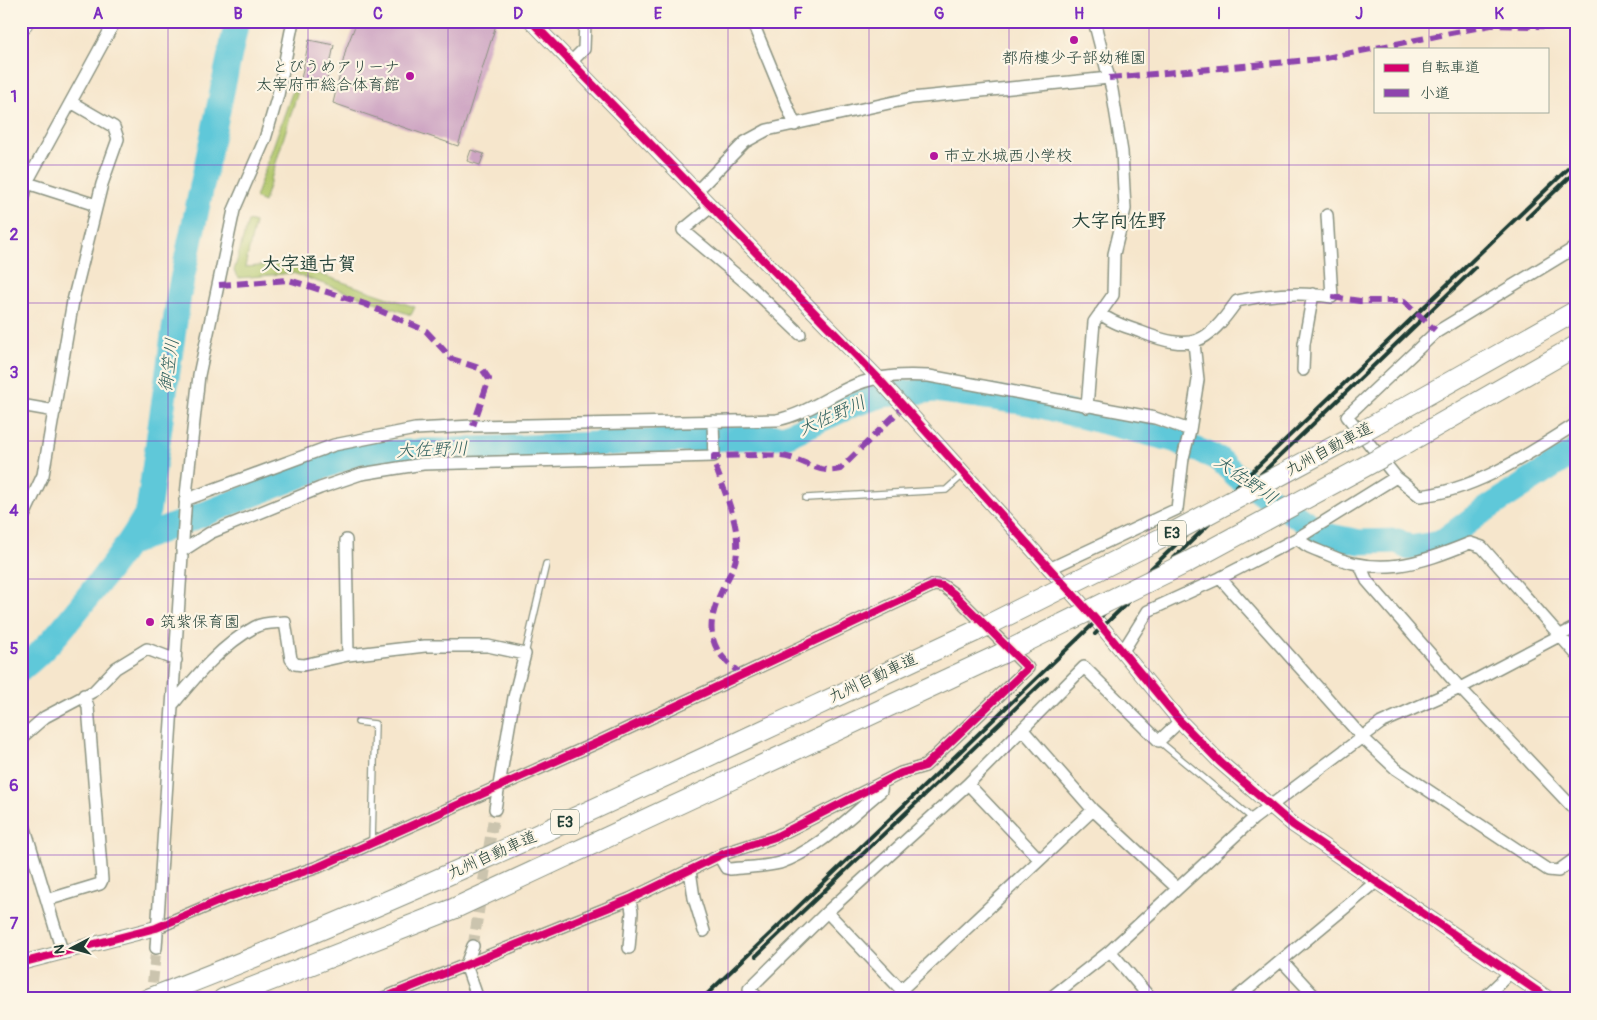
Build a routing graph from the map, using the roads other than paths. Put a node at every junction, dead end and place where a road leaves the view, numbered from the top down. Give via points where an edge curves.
1 (27, 21) edge
2 (115, 21) edge
3 (293, 21) edge
4 (531, 21) edge
5 (585, 21) edge
6 (752, 21) edge
7 (1094, 21) edge
8 (21, 31) edge
9 (571, 62) junction
10 (1109, 78) junction
11 (71, 102) junction
12 (796, 125) junction
13 (24, 181) edge
14 (697, 191) junction
15 (96, 204) junction
16 (712, 206) junction
17 (21, 212) edge
18 (1327, 215) dead end
19 (1576, 247) edge
20 (1313, 294) junction
21 (1576, 311) edge
22 (1100, 313) junction
23 (800, 334) dead end
24 (1194, 343) junction
25 (1576, 346) edge
26 (1303, 370) dead end
27 (878, 378) junction
28 (21, 405) edge
29 (1087, 406) junction
30 (55, 410) junction
31 (713, 421) junction
32 (1576, 424) edge
33 (1190, 430) junction
34 (965, 473) junction
35 (1396, 477) junction
36 (806, 498) dead end
37 (185, 502) junction
38 (21, 522) edge
39 (1298, 538) junction
40 (346, 540) dead end
41 (182, 548) junction
42 (546, 564) dead end
43 (1360, 564) junction
44 (1049, 569) junction
45 (1220, 578) junction
46 (1576, 627) edge
47 (1559, 636) junction
48 (1123, 651) junction
49 (525, 654) junction
50 (1576, 654) edge
51 (348, 655) junction
52 (176, 660) junction
53 (1460, 688) junction
54 (84, 695) junction
55 (174, 703) junction
56 (1180, 721) junction
57 (358, 722) dead end
58 (1023, 730) junction
59 (1362, 737) junction
60 (21, 738) edge
61 (1159, 741) junction
62 (882, 783) junction
63 (968, 784) junction
64 (499, 786) junction
65 (1270, 807) junction
66 (495, 809) tunnel mouth
67 (1093, 810) junction
68 (1576, 811) edge
69 (21, 815) edge
70 (1253, 819) junction
71 (372, 842) junction
72 (719, 856) junction
73 (1576, 858) edge
74 (1039, 859) junction
75 (690, 870) junction
76 (1376, 882) junction
77 (1177, 888) junction
78 (630, 899) junction
79 (47, 900) junction
80 (827, 912) junction
81 (156, 928) junction
82 (704, 931) dead end
83 (473, 946) tunnel mouth
84 (156, 948) tunnel mouth
85 (629, 948) dead end
86 (1110, 950) junction
87 (62, 951) junction
88 (1282, 961) junction
89 (21, 963) edge
90 (466, 964) junction
91 (1511, 972) junction
92 (901, 990) junction
93 (148, 999) edge
94 (223, 999) edge
95 (381, 999) edge
96 (478, 999) edge
97 (759, 999) edge
98 (910, 999) edge
99 (1049, 999) edge
100 (1151, 999) edge
101 (1234, 999) edge
102 (1317, 999) edge
103 (1483, 999) edge
104 (1549, 999) edge

1 - 8 street
2 - 11 street
3 - 37 street via 278,95 264,139 234,210 199,375
4 - 9 street
5 - 9 street via 584,49
6 - 12 street
7 - 10 street
9 - 14 street
10 - 12 street via 912,98
10 - 22 street via 1122,152 1125,209 1114,254 1113,295
11 - 13 street
11 - 15 street via 114,127 117,133 118,139
12 - 14 street via 756,135 745,142
13 - 15 street
13 - 17 street
14 - 16 street
15 - 30 street via 73,301
16 - 23 street via 683,230 751,287
16 - 27 street
18 - 20 street via 1332,297
19 - 35 street via 1435,332 1347,416
20 - 24 street via 1270,294 1236,301 1222,322
20 - 26 street
21 - 93 highway, 九州自動車道 / E3, bridge via 1365,430 1174,532 976,631 395,898
22 - 24 street via 1174,344
22 - 29 street via 1094,322
24 - 33 street via 1198,380
25 - 94 highway, 九州自動車道 / E3, bridge via 1386,455 1188,562 1001,654 453,908
27 - 29 street via 929,376
27 - 31 street via 855,385 790,417
27 - 34 street
28 - 30 street
29 - 33 street via 1155,418
30 - 38 street via 43,475
31 - 37 street via 415,430 334,446
31 - 41 street via 714,456 423,464 361,474 210,533
32 - 35 street via 1517,462 1445,493 1420,496
33 - 44 street via 1177,509
34 - 36 lane via 946,490
34 - 44 street
35 - 39 street
37 - 41 street
39 - 43 street via 1333,558
39 - 45 street
40 - 51 street
41 - 52 street
42 - 49 lane
43 - 47 street via 1380,568 1404,566 1470,543 1482,547
43 - 53 street via 1367,581
44 - 48 street
45 - 48 street via 1148,611
45 - 59 street
46 - 47 street
47 - 50 street
47 - 53 street
48 - 56 street
49 - 51 street via 488,646 425,646
49 - 64 street
51 - 55 street via 294,664 285,622 256,626 210,662
52 - 54 street via 147,649 116,668 94,690
52 - 55 street
53 - 59 street via 1381,723
53 - 68 street
54 - 60 street via 45,717
54 - 79 street via 88,707 102,880 100,884
55 - 81 street
56 - 61 street
56 - 65 street
57 - 71 lane via 375,724
58 - 61 street via 1084,667
58 - 63 street
58 - 67 street
59 - 65 street
59 - 73 street via 1396,769 1548,870 1558,871
61 - 70 lane
62 - 64 street via 925,766 1028,668 943,586 934,585
62 - 72 street via 775,836
62 - 72 street via 881,791 807,851 792,858 730,869
63 - 74 street
63 - 80 street
64 - 66 street
64 - 71 street
65 - 70 street
65 - 76 street
67 - 74 street
67 - 77 street
69 - 79 street
70 - 77 street
71 - 81 street via 318,867 234,895
72 - 75 street
74 - 92 street
75 - 78 street
75 - 82 street
76 - 88 street
76 - 91 street
77 - 86 street
78 - 85 street
78 - 90 street
79 - 87 street
80 - 92 street
80 - 97 street via 749,989
81 - 84 street
81 - 87 street
83 - 90 street
86 - 99 street
86 - 100 street
87 - 89 street
88 - 101 street
88 - 102 street
90 - 95 street
90 - 96 street
91 - 103 street
91 - 104 street
92 - 98 street

